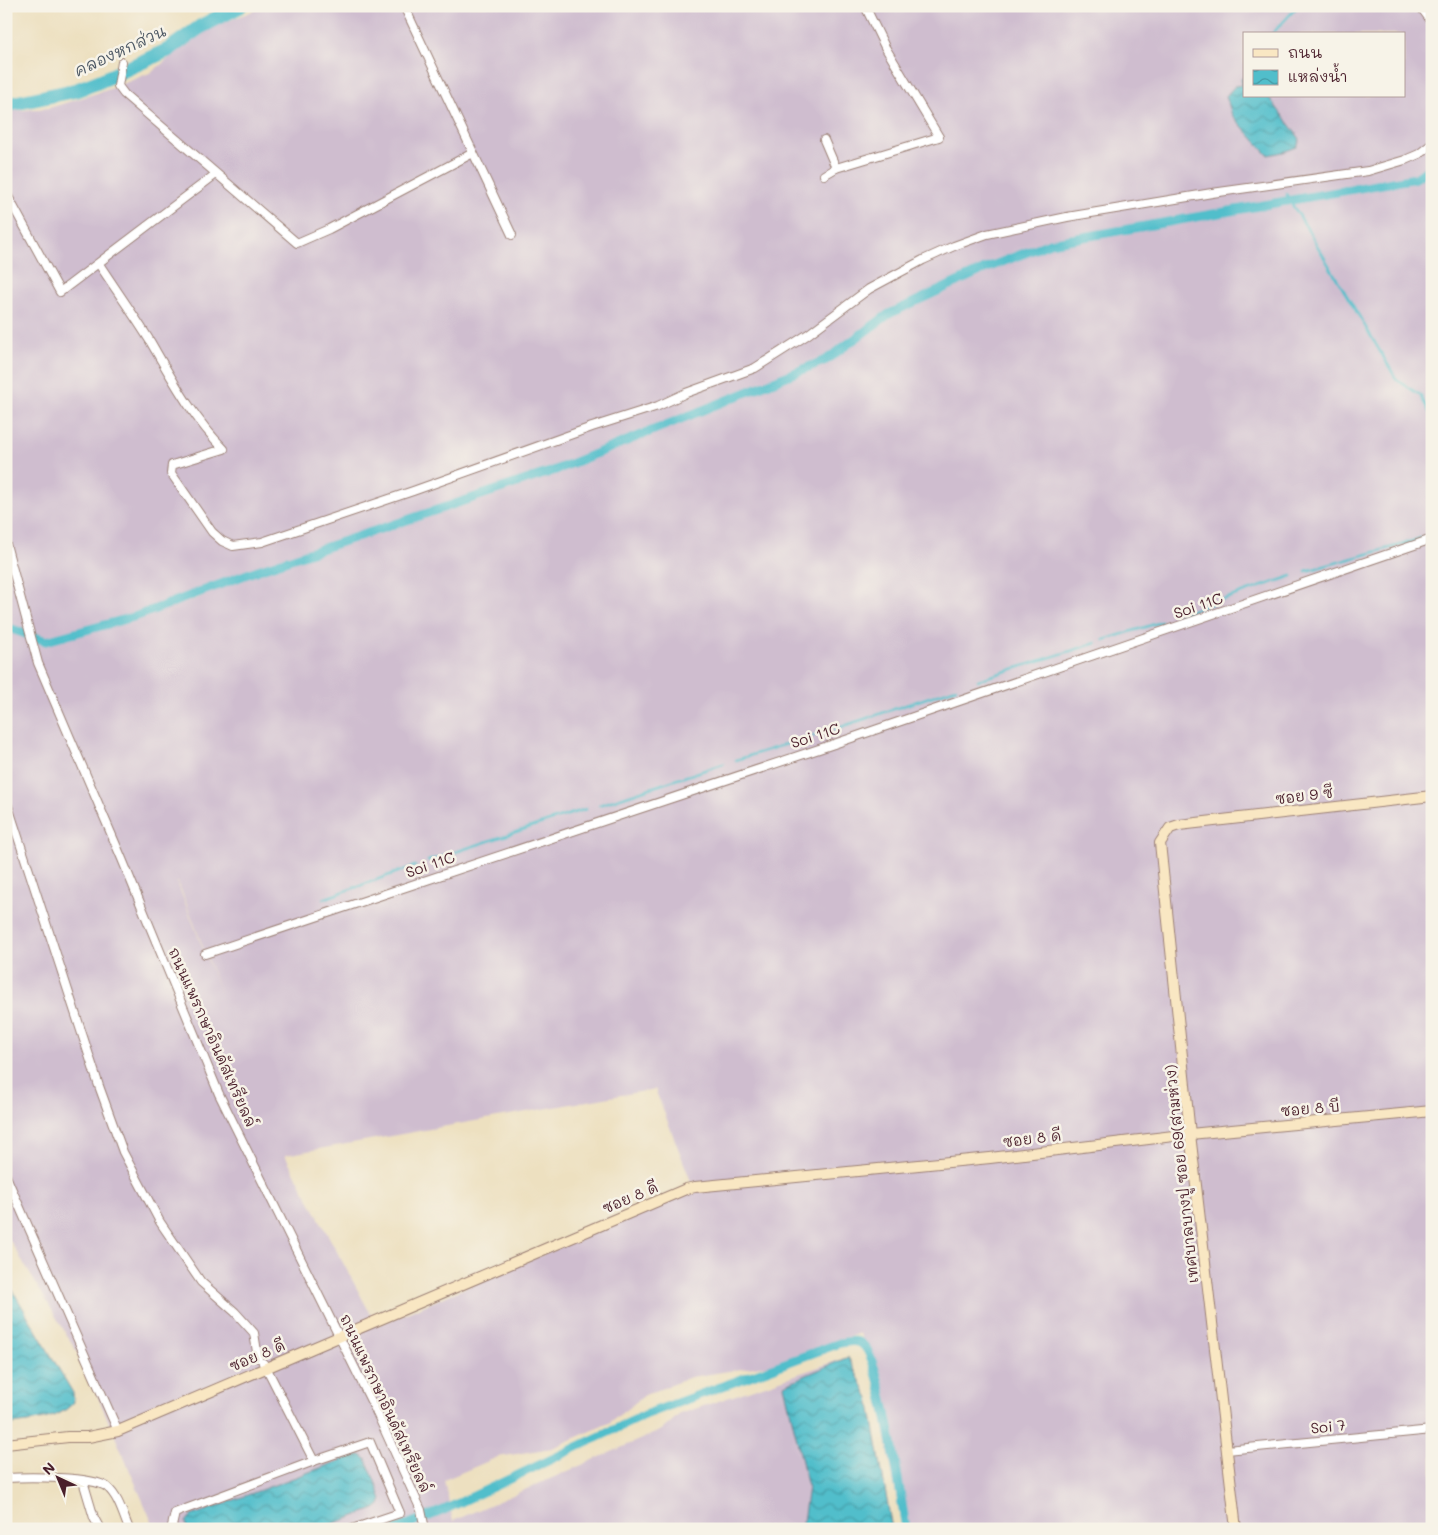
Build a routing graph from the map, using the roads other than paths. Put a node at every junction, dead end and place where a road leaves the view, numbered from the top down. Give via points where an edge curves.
1 (404, 6) edge
2 (865, 6) edge
3 (1420, 6) edge
4 (1432, 22) edge
5 (122, 62) dead end
6 (824, 140) dead end
7 (1432, 144) edge
8 (473, 153) junction
9 (836, 168) junction
10 (216, 174) junction
11 (824, 175) dead end
12 (6, 193) edge
13 (512, 234) dead end
14 (99, 264) junction
15 (1432, 539) edge
16 (6, 544) edge
17 (1432, 796) edge
18 (6, 800) edge
19 (1179, 825) joint
20 (205, 954) dead end
21 (1432, 1111) edge
22 (1190, 1134) junction
23 (6, 1176) edge
24 (341, 1336) junction
25 (262, 1363) junction
26 (1432, 1430) edge
27 (118, 1431) junction
28 (6, 1444) edge
29 (1227, 1450) junction
30 (314, 1460) junction
31 (6, 1478) edge
32 (83, 1481) junction
33 (100, 1529) edge
34 (129, 1529) edge
35 (174, 1529) edge
36 (352, 1529) edge
37 (425, 1529) edge
38 (1236, 1529) edge

1 - 8 street
2 - 9 street via 885,47 939,137
3 - 4 street
5 - 10 street via 118,86
6 - 9 street
7 - 14 street via 1405,160 1368,171 1067,216 995,232 954,246 868,289 807,335 755,368 658,406 317,524 262,542 233,546 212,532 171,473 172,465 224,449 208,434 189,406
8 - 10 street via 297,243
8 - 13 street
9 - 11 street
10 - 14 street
12 - 14 street via 60,292
15 - 20 street, Soi 11C via 834,744
16 - 24 street, ถนนแพรกษาอินดัสเทรียลล์ via 36,656 220,1094
17 - 19 street, ซอย 9 ซี
18 - 25 street via 122,1152 160,1222 201,1282 254,1333
19 - 22 street, เทศบาลบางปู ซอย 69(สามห่วง) via 1170,828 1160,843
21 - 22 street, ซอย 8 บี
22 - 24 street, ซอย 8 ดี via 990,1158 695,1187
22 - 29 street, เทศบาลบางปู ซอย 69(สามห่วง)
23 - 27 street
24 - 25 street, ซอย 8 ดี
24 - 37 street, ถนนแพรกษาอินดัสเทรียลล์ via 420,1510
25 - 27 street, ซอย 8 ดี
25 - 30 street
26 - 29 street, Soi 7
27 - 28 street, ซอย 8 ดี via 88,1437 68,1436
29 - 38 street, เทศบาลบางปู ซอย 69(สามห่วง)
30 - 35 street via 175,1513
30 - 36 street via 370,1442 400,1513
31 - 32 street
32 - 33 street
32 - 34 street via 107,1487 116,1498

